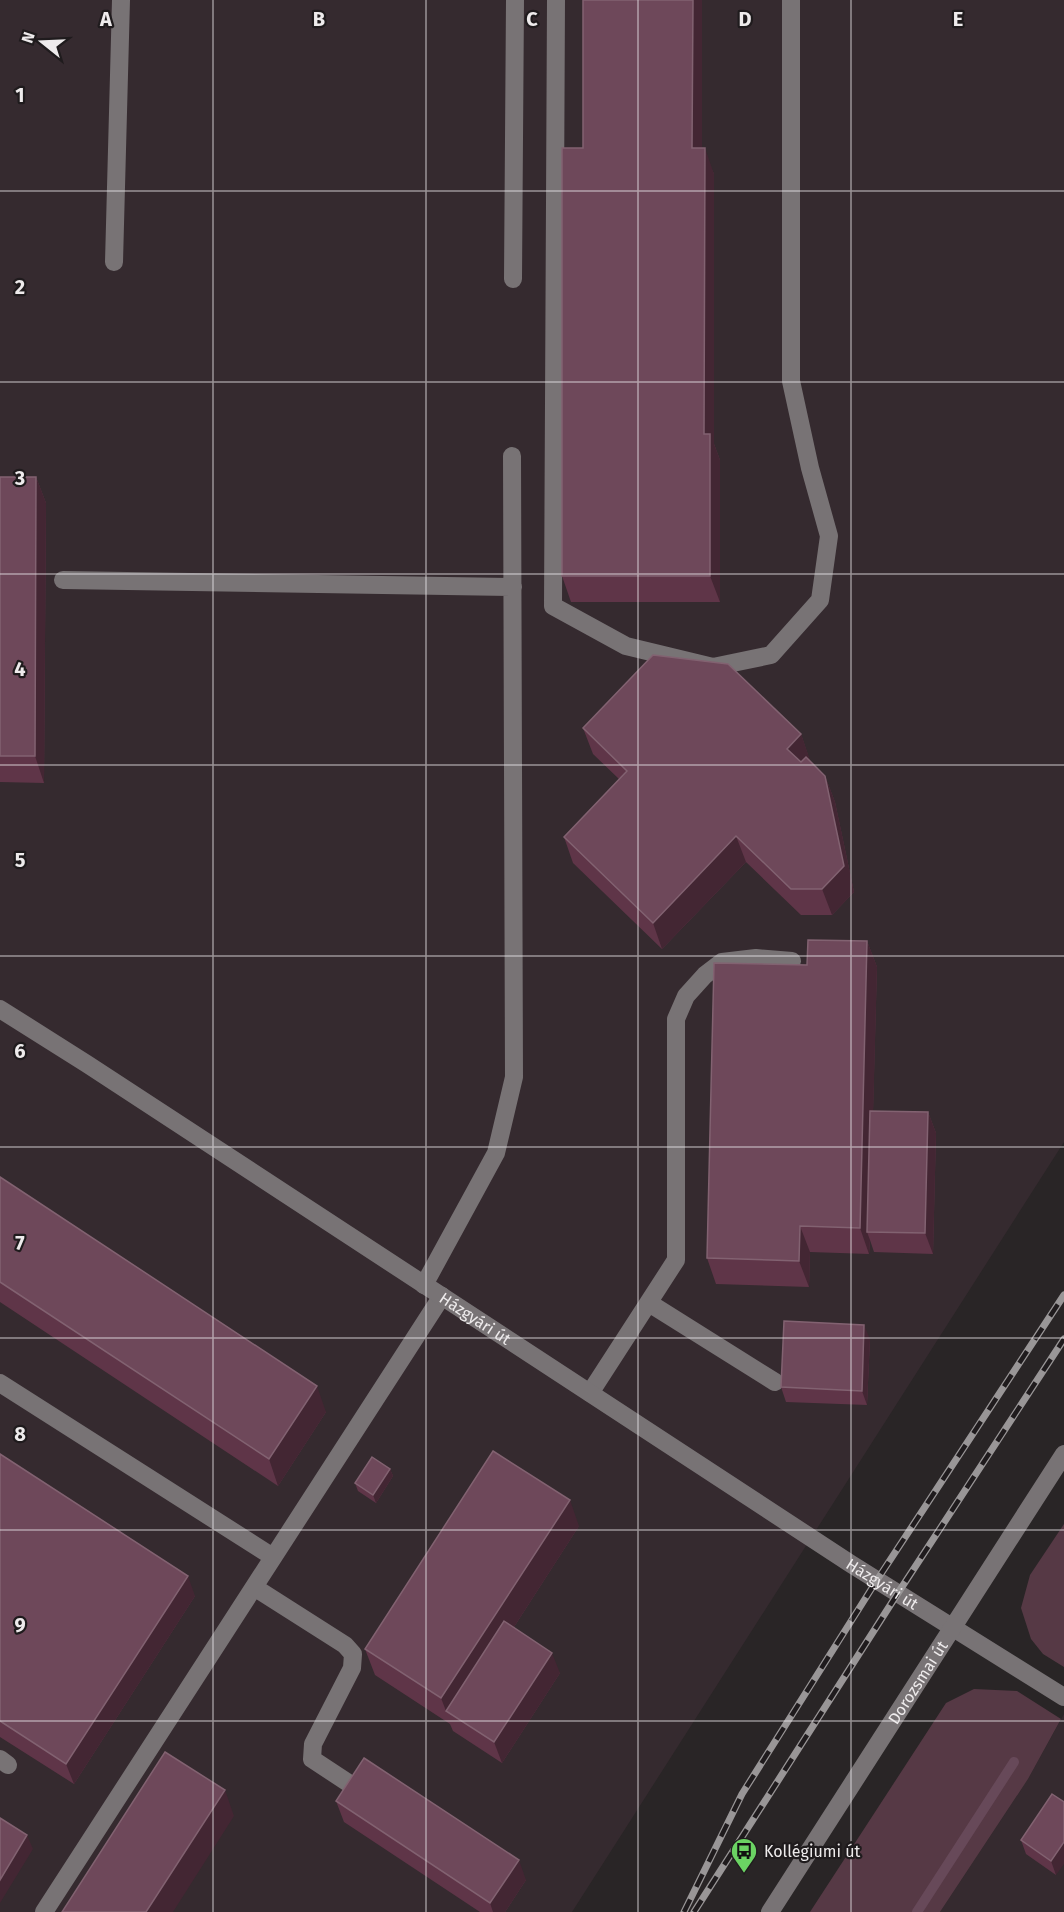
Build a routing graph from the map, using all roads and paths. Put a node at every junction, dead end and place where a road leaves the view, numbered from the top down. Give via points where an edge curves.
1 (121, 0) edge
2 (515, 0) edge
3 (556, 0) edge
4 (791, 0) edge
5 (114, 262) dead end
6 (513, 279) dead end
7 (512, 456) dead end
8 (63, 580) dead end
9 (513, 587) junction
10 (792, 961) dead end
11 (0, 1009) edge
12 (424, 1285) junction
13 (442, 1296) junction
14 (649, 1304) junction
15 (775, 1382) dead end
16 (0, 1383) edge
17 (590, 1393) junction
18 (1064, 1454) edge
19 (273, 1557) junction
20 (254, 1587) junction
21 (952, 1626) junction
22 (1064, 1697) edge
23 (356, 1788) edge
24 (44, 1912) edge
25 (770, 1912) edge

1 - 5 street
2 - 6 street
3 - 4 street via 553,606 626,646 713,667 771,655 778,648 820,600 829,537 791,381
7 - 9 street
8 - 9 street
9 - 12 street via 514,1077 496,1153
10 - 14 street via 756,958 722,962 705,975 682,1004 676,1019 676,1260
11 - 12 street, Házgyári út
12 - 13 street, Házgyári út
13 - 17 street, Házgyári út
13 - 19 street
14 - 15 street
14 - 17 street
16 - 19 street
17 - 21 street, Házgyári út via 850,1564
18 - 21 street, Dorozsmai út
19 - 20 street
20 - 23 street via 353,1654 352,1668 313,1744 312,1759
20 - 24 street
21 - 22 street
21 - 25 street, Dorozsmai út

